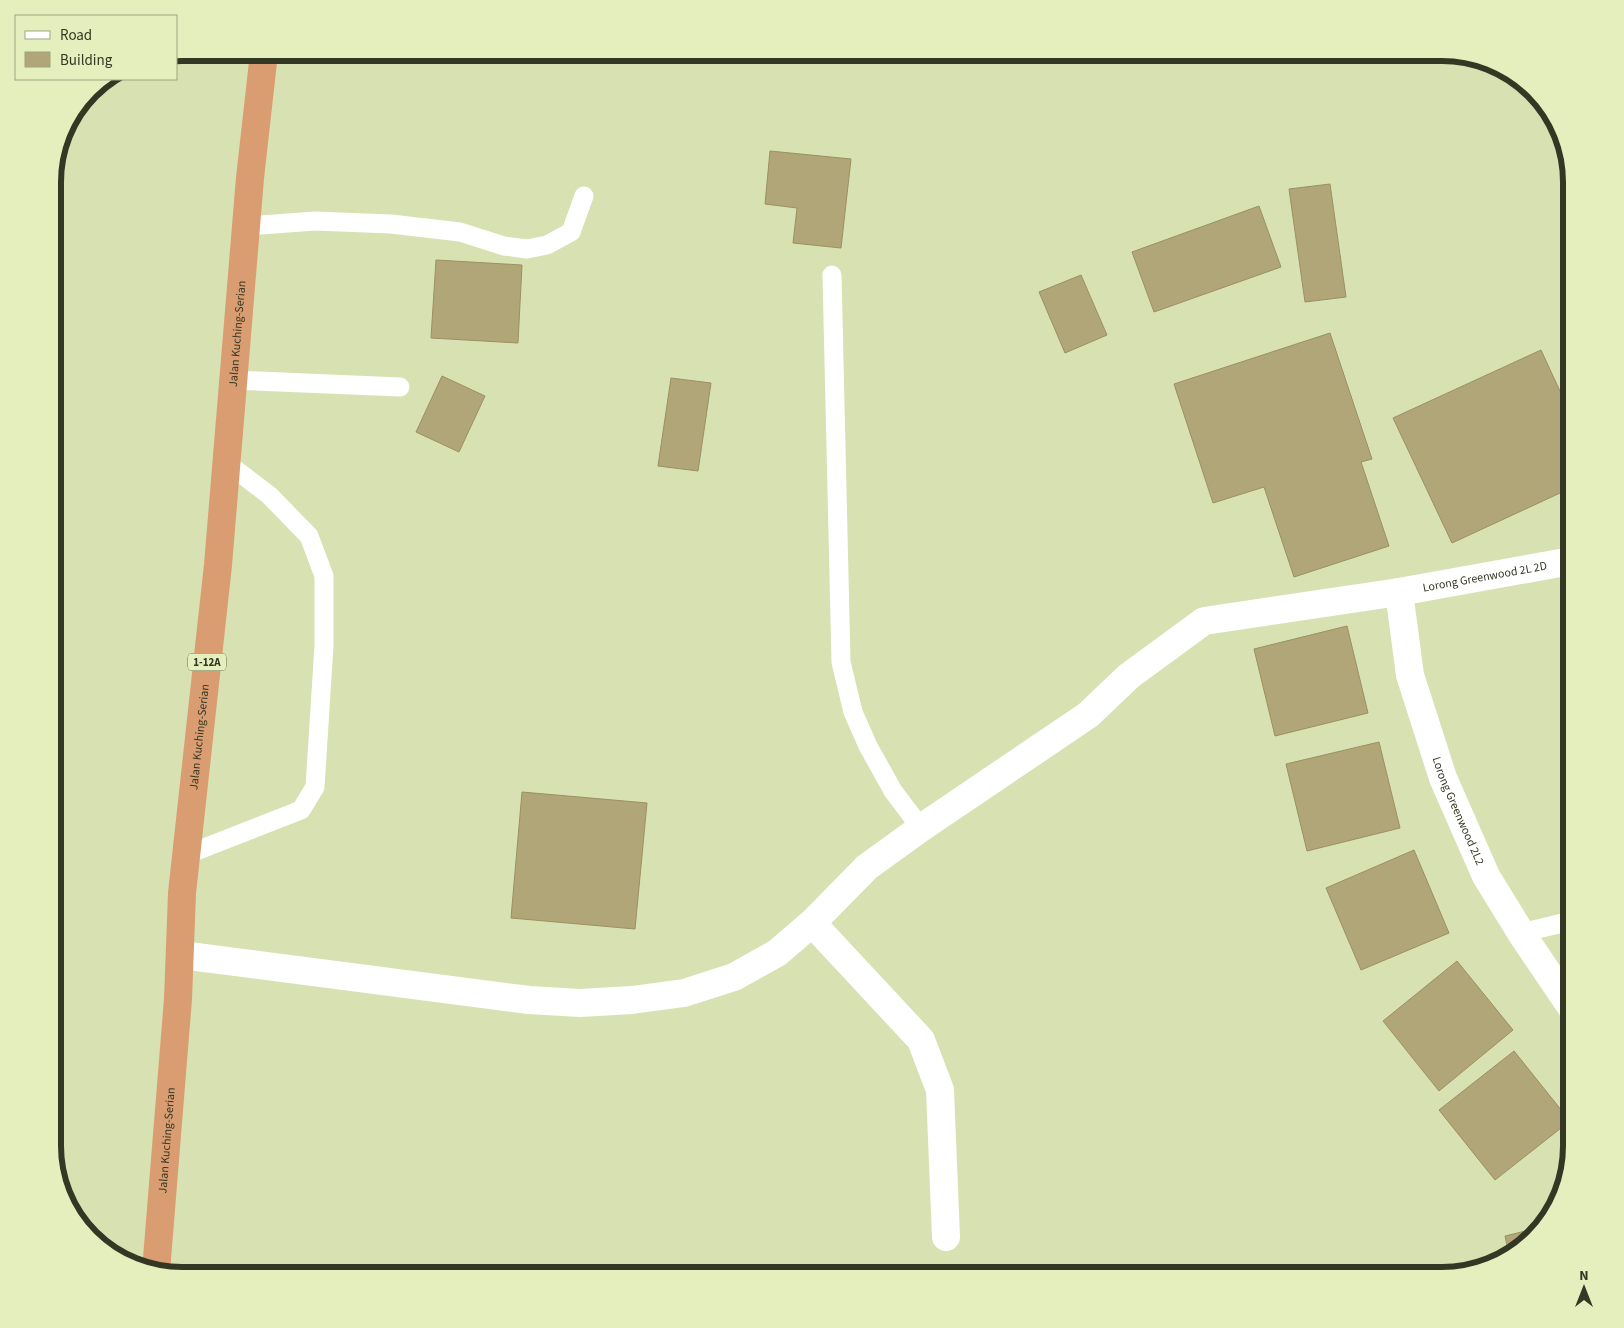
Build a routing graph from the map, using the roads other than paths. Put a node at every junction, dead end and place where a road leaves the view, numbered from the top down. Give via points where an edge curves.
1 (263, 62) edge
2 (584, 196) dead end
3 (246, 226) junction
4 (832, 275) dead end
5 (233, 380) junction
6 (400, 387) dead end
7 (227, 463) junction
8 (1563, 563) edge
9 (1399, 592) junction
10 (921, 828) junction
11 (186, 855) junction
12 (812, 923) junction
13 (1563, 923) edge
14 (1521, 933) junction
15 (181, 955) junction
16 (1563, 994) edge
17 (946, 1237) dead end
18 (157, 1264) edge

1 - 3 highway, Jalan Kuching-Serian / 1-12A
2 - 3 lane via 572,232 547,245 527,249 504,246 460,232 391,224 315,221
3 - 5 highway, Jalan Kuching-Serian / 1-12A
4 - 10 lane via 841,662 853,712 868,746 893,791
5 - 6 lane
5 - 7 highway, Jalan Kuching-Serian / 1-12A
7 - 11 highway, Jalan Kuching-Serian / 1-12A
7 - 11 lane via 269,494 309,536 324,576 324,646 316,787 300,810
8 - 9 street, Lorong Greenwood 2L 2D
9 - 10 street, Lorong Greenwood 2L 2D via 1204,621 1129,676 1088,715
9 - 14 street, Lorong Greenwood 2L2 via 1410,676 1443,778 1486,876
10 - 12 street, Lorong Greenwood 2L 2D via 867,867
11 - 15 highway, Jalan Kuching-Serian / 1-12A
12 - 15 street, Lorong Greenwood 2L 2D via 777,953 734,977 684,993 632,1000 529,1000
12 - 17 street via 921,1040 940,1090
13 - 14 lane
14 - 16 street, Lorong Greenwood 2L2
15 - 18 highway, Jalan Kuching-Serian / 1-12A

